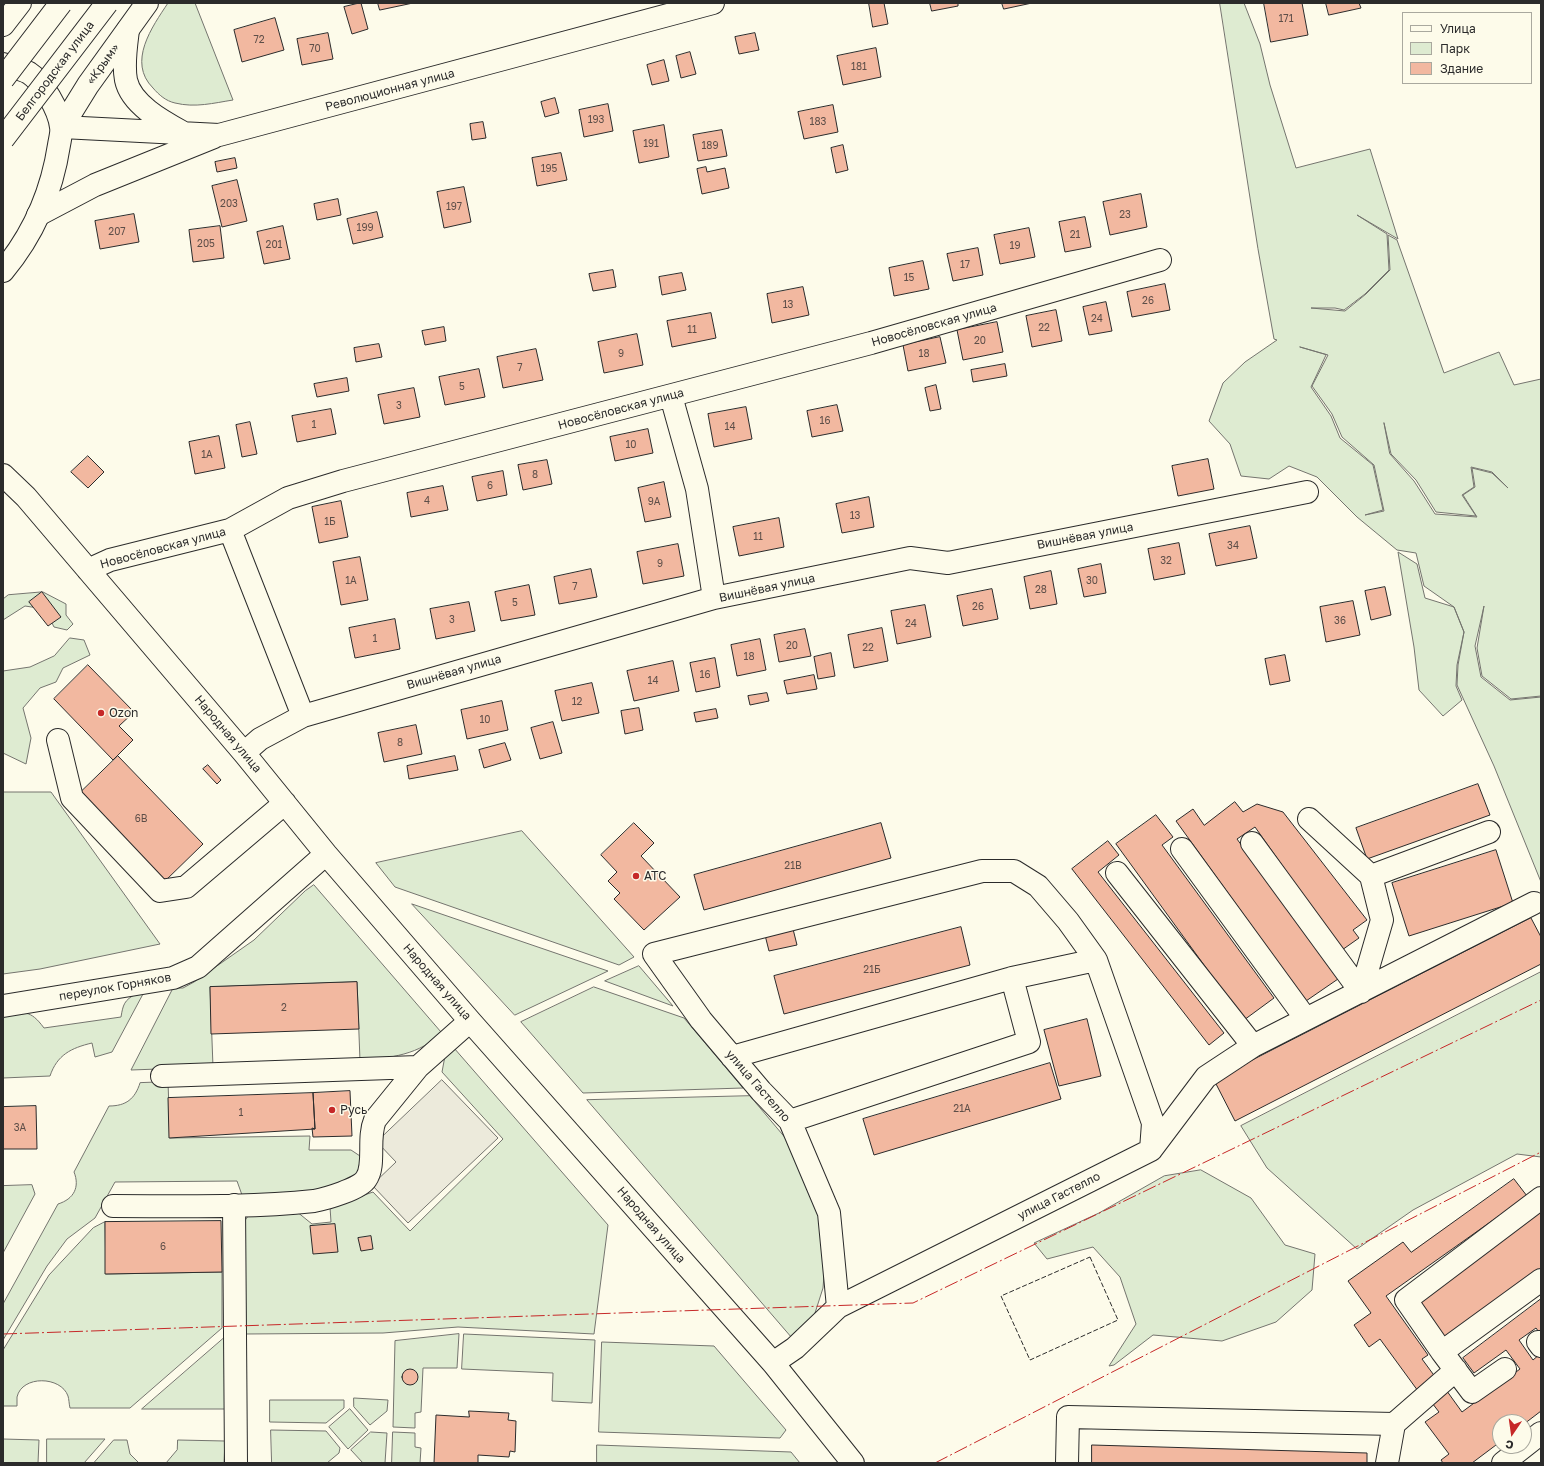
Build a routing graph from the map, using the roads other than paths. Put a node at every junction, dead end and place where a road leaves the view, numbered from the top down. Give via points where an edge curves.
1 (20, 3) edge
2 (61, 3) edge
3 (107, 3) edge
4 (147, 3) edge
5 (713, 3) edge
6 (3, 25) edge
7 (128, 30) junction
8 (3, 64) edge
9 (3, 79) edge
10 (62, 127) junction
11 (185, 133) junction
12 (219, 136) junction
13 (3, 138) edge
14 (38, 216) junction
15 (1160, 260) dead end
16 (3, 271) edge
17 (671, 396) junction
18 (3, 464) edge
19 (3, 474) edge
20 (1308, 492) dead end
21 (26, 497) junction
22 (230, 530) junction
23 (88, 570) junction
24 (714, 598) junction
25 (303, 716) junction
26 (58, 740) dead end
27 (244, 752) junction
28 (285, 803) junction
29 (1309, 819) dead end
30 (1489, 832) dead end
31 (1252, 843) dead end
32 (1182, 849) dead end
33 (326, 854) junction
34 (1117, 872) dead end
35 (1371, 876) junction
36 (1534, 903) dead end
37 (1096, 960) junction
38 (1012, 978) junction
39 (1361, 992) junction
40 (3, 1006) edge
41 (1306, 1019) junction
42 (470, 1021) junction
43 (1253, 1046) junction
44 (732, 1057) junction
45 (418, 1067) junction
46 (162, 1076) dead end
47 (790, 1121) junction
48 (1151, 1150) junction
49 (1541, 1198) edge
50 (234, 1205) junction
51 (113, 1206) dead end
52 (1541, 1280) edge
53 (838, 1307) junction
54 (1442, 1352) junction
55 (772, 1363) junction
56 (1505, 1369) dead end
57 (1456, 1370) junction
58 (1394, 1424) junction
59 (1541, 1433) edge
60 (849, 1462) edge
61 (236, 1463) edge
62 (1067, 1463) edge
63 (1387, 1463) edge
64 (1503, 1463) edge

1 - 6 street
2 - 9 street, bridge
3 - 13 street, Белгородская улица, bridge
4 - 7 street, «Крым»
5 - 12 street, Революционная улица
7 - 10 street, «Крым» via 88,85
7 - 11 street via 126,81 137,100 157,118
8 - 10 street via 29,73 51,97
10 - 11 street, Революционная улица
10 - 14 street via 49,188
11 - 12 street, Революционная улица
12 - 14 street via 95,185
14 - 16 street via 18,253
15 - 17 street, Новосёловская улица via 879,341
17 - 22 street, Новосёловская улица via 343,481 288,498
17 - 24 street via 697,489
18 - 21 street
19 - 21 street
20 - 24 street, Вишнёвая улица via 948,563 910,558
21 - 23 street, Народная улица
22 - 23 street, Новосёловская улица via 110,560
22 - 25 street
23 - 27 street, Народная улица
24 - 25 street, Вишнёвая улица
25 - 27 street, Вишнёвая улица via 260,739
26 - 28 street via 72,798 160,891 186,887
27 - 28 street, Народная улица
28 - 33 street, Народная улица
29 - 35 street
30 - 35 street
31 - 39 street
32 - 41 street
33 - 40 street, переулок Горняков via 198,967 173,978
33 - 42 street, Народная улица
34 - 43 street
35 - 39 street via 1382,920
36 - 39 street
37 - 38 street
37 - 44 street, улица Гастелло via 1068,921 1038,886 1014,871 982,871 654,954 701,1020
37 - 48 street via 1153,1123
38 - 44 street
38 - 47 street via 1028,1042
39 - 41 street
41 - 43 street
42 - 45 street
42 - 55 street, Народная улица
43 - 48 street via 1206,1077
44 - 47 street, улица Гастелло
45 - 46 street
45 - 50 street via 375,1120 371,1131 371,1171 366,1181 343,1193 315,1200
47 - 53 street, улица Гастелло via 829,1213
48 - 53 street, улица Гастелло
49 - 54 street via 1406,1300
50 - 51 street
50 - 61 street
52 - 54 street
53 - 55 street, улица Гастелло via 795,1348
54 - 57 street
55 - 60 street, Народная улица
56 - 57 street via 1472,1392
57 - 58 street
58 - 62 street via 1068,1417
58 - 63 street
59 - 64 street

